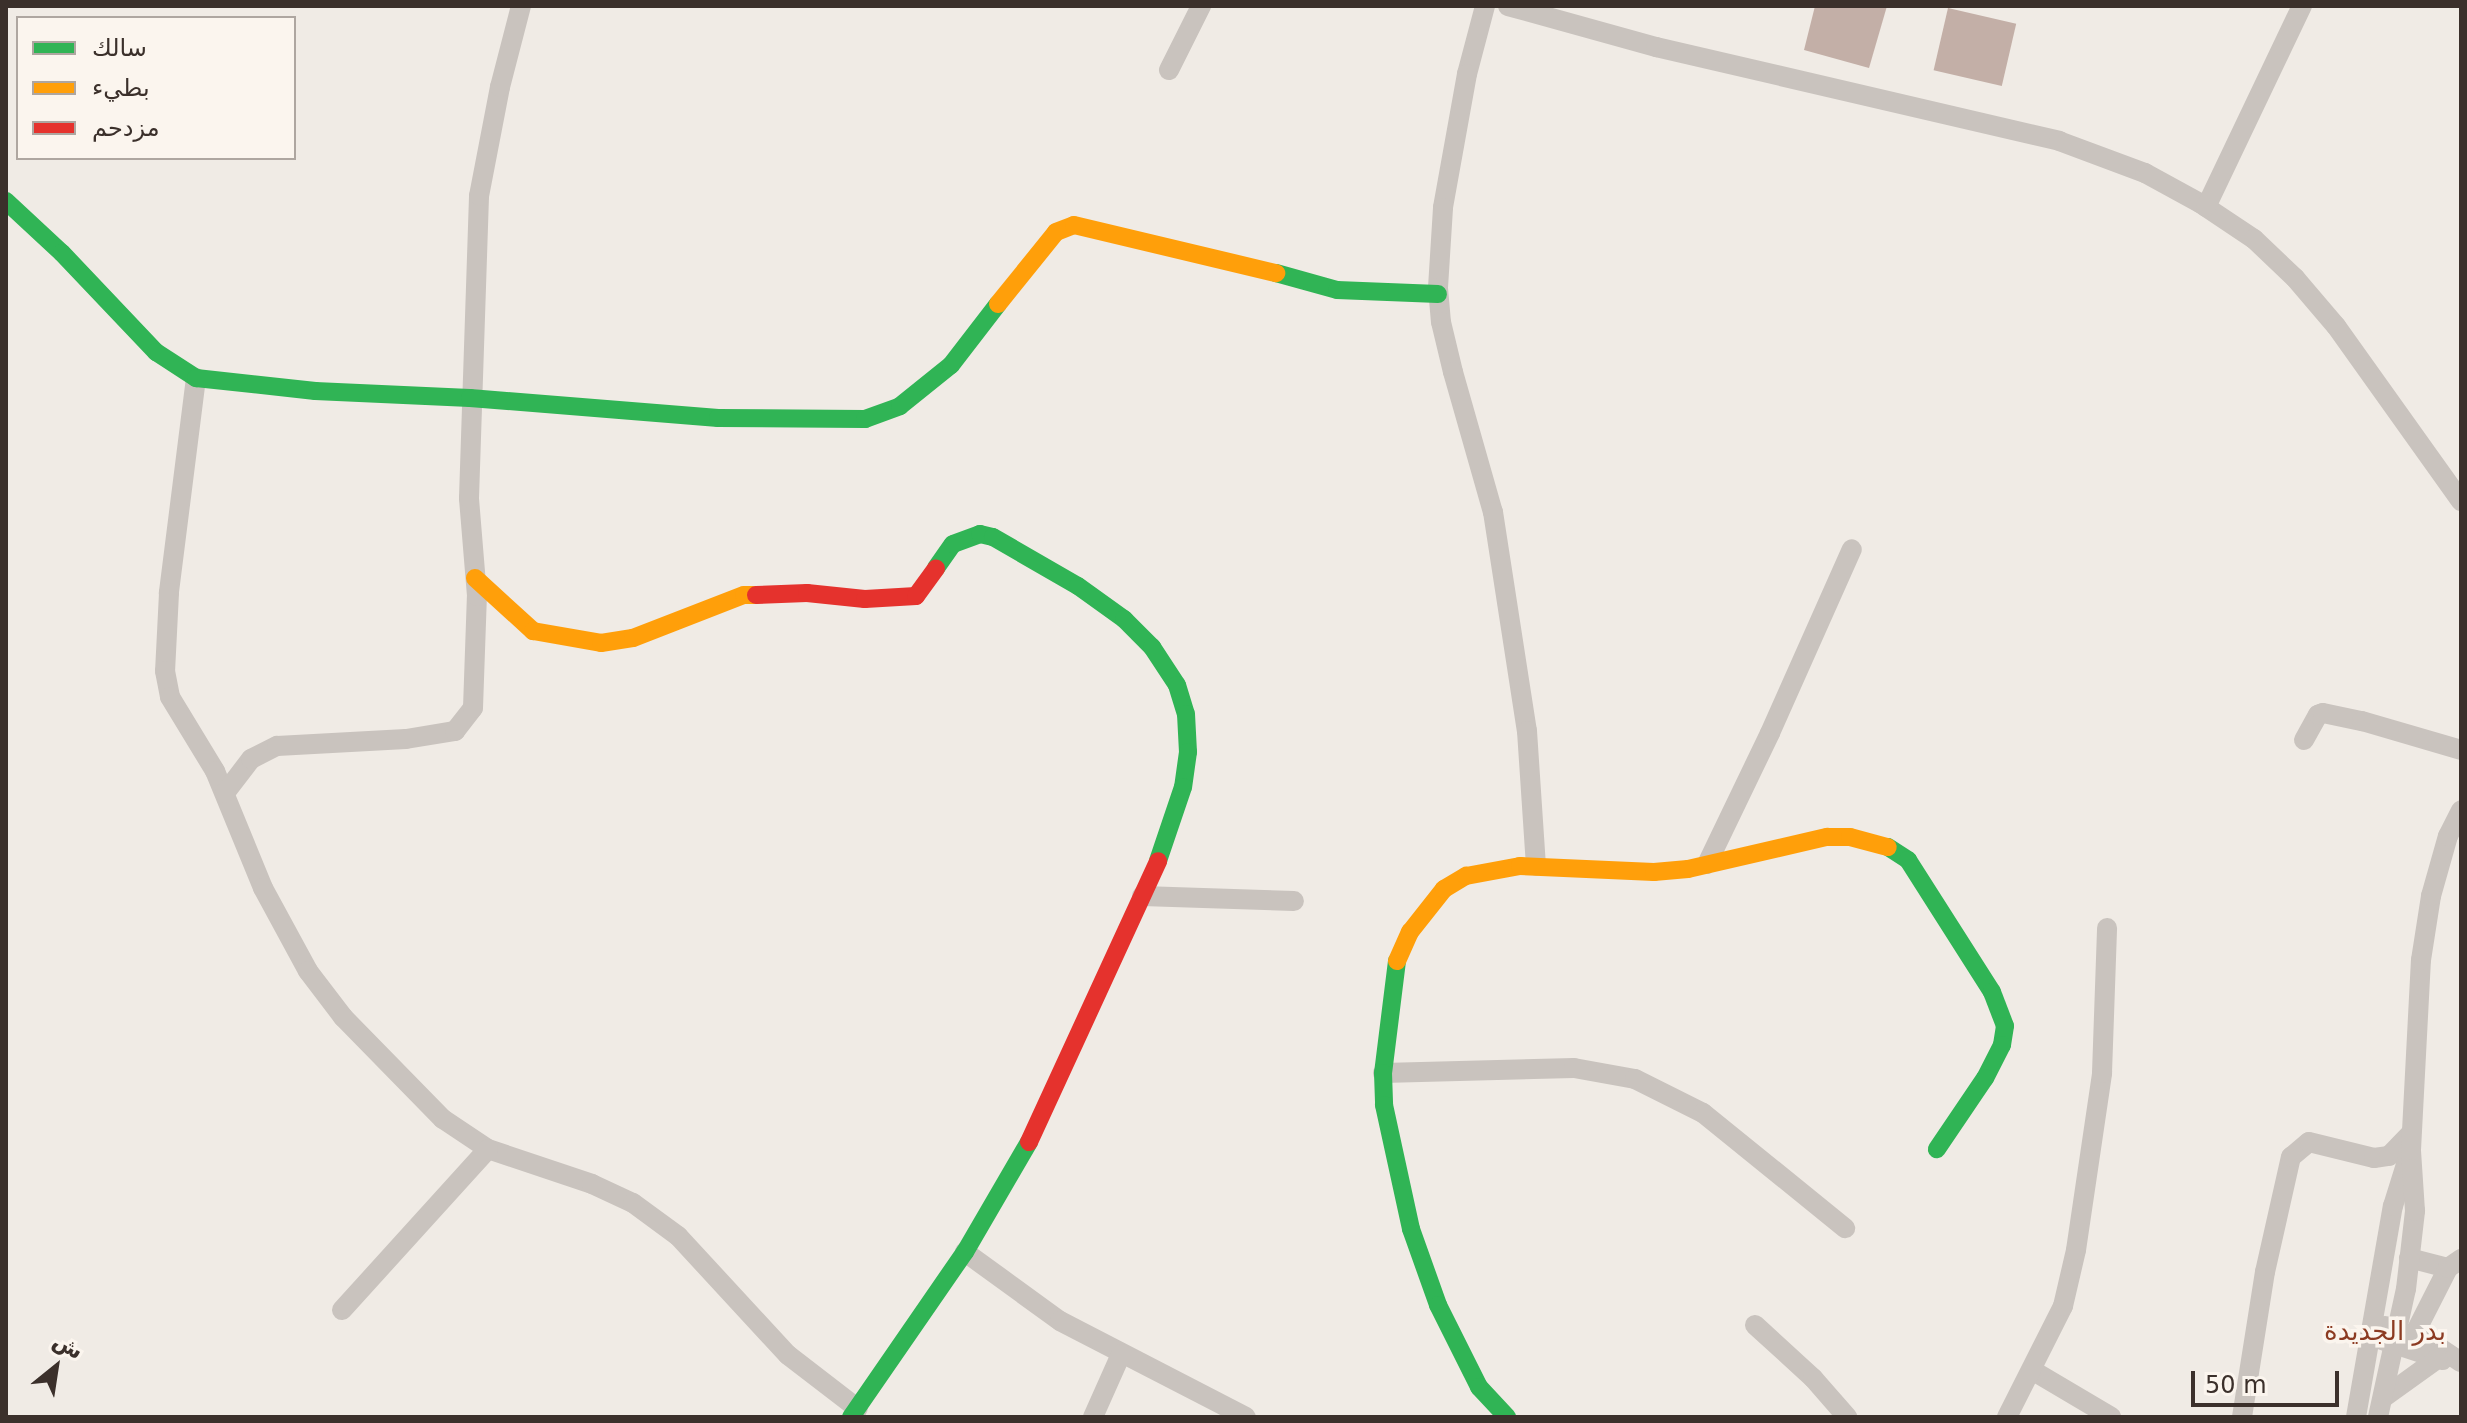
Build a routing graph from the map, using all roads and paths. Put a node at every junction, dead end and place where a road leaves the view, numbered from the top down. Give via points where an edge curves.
1 (521, 6) edge
2 (1201, 6) edge
3 (1485, 6) edge
4 (1508, 6) edge
5 (2302, 6) edge
6 (1169, 70) dead end
7 (6, 201) edge
8 (2206, 207) junction
9 (1438, 294) junction
10 (196, 378) junction
11 (470, 398) junction
12 (2461, 501) edge
13 (1852, 549) dead end
14 (475, 578) junction
15 (2304, 740) dead end
16 (2461, 750) edge
17 (225, 793) junction
18 (2461, 810) edge
19 (1707, 864) junction
20 (1536, 866) junction
21 (1142, 896) junction
22 (1294, 901) dead end
23 (2107, 928) dead end
24 (1383, 1073) junction
25 (2411, 1142) junction
26 (488, 1149) junction
27 (1937, 1149) dead end
28 (1845, 1228) dead end
29 (965, 1252) junction
30 (2409, 1258) junction
31 (2454, 1263) edge
32 (342, 1310) dead end
33 (1755, 1325) dead end
34 (2372, 1330) junction
35 (2402, 1336) junction
36 (1121, 1354) junction
37 (2437, 1359) junction
38 (2461, 1363) edge
39 (2032, 1370) junction
40 (2381, 1408) edge
41 (854, 1413) edge
42 (1093, 1417) edge
43 (1246, 1417) edge
44 (1507, 1417) edge
45 (1847, 1417) edge
46 (2007, 1417) edge
47 (2111, 1417) edge
48 (2242, 1417) edge
49 (2356, 1417) edge

1 - 11 street via 479,196
2 - 6 street
3 - 9 street via 1443,208
4 - 8 street via 1656,47 2059,141 2145,173
5 - 8 street
7 - 10 street via 156,352
8 - 12 street via 2254,239 2295,278 2336,326
9 - 11 street via 1337,290 1258,266 1074,225 1056,232 1035,255 951,365 900,406 865,419 718,418
9 - 20 street via 1453,372 1493,512 1527,731
10 - 11 street via 315,391
10 - 17 street via 169,593 165,671 170,697
11 - 14 street
13 - 19 street
14 - 17 street via 473,708 455,731 277,746 251,759
14 - 21 street via 533,631 601,643 633,638 744,595 916,596 953,544 972,534 993,537 1124,619 1152,647 1177,685 1186,714 1185,775
15 - 16 street via 2323,713
17 - 26 street via 263,888 308,971 343,1017 443,1119
18 - 25 street via 2431,896 2421,960
19 - 20 street via 1654,872
19 - 27 street via 1827,837 1868,839 1908,860 1992,992 2005,1026 2002,1045 1985,1078
20 - 24 street via 1466,876 1426,908 1397,958
21 - 22 street
21 - 29 street via 1034,1134
23 - 39 street via 2102,1073 2076,1250 2063,1306
24 - 28 street via 1574,1068 1635,1079 1703,1113
24 - 44 street via 1393,1155 1411,1229 1438,1305 1479,1387
25 - 30 street via 2415,1211
25 - 34 street via 2393,1206
25 - 48 street via 2389,1156 2374,1158 2309,1142 2291,1157 2265,1272
26 - 32 street
26 - 41 street via 633,1203 678,1236 788,1355
29 - 36 street via 1060,1321
29 - 41 street
30 - 31 street
30 - 35 street
31 - 35 street
33 - 45 street
34 - 35 street
34 - 49 street
35 - 37 street
35 - 38 street via 2441,1347
35 - 40 street
36 - 42 street
36 - 43 street
37 - 38 street
37 - 40 street
39 - 46 street
39 - 47 street

